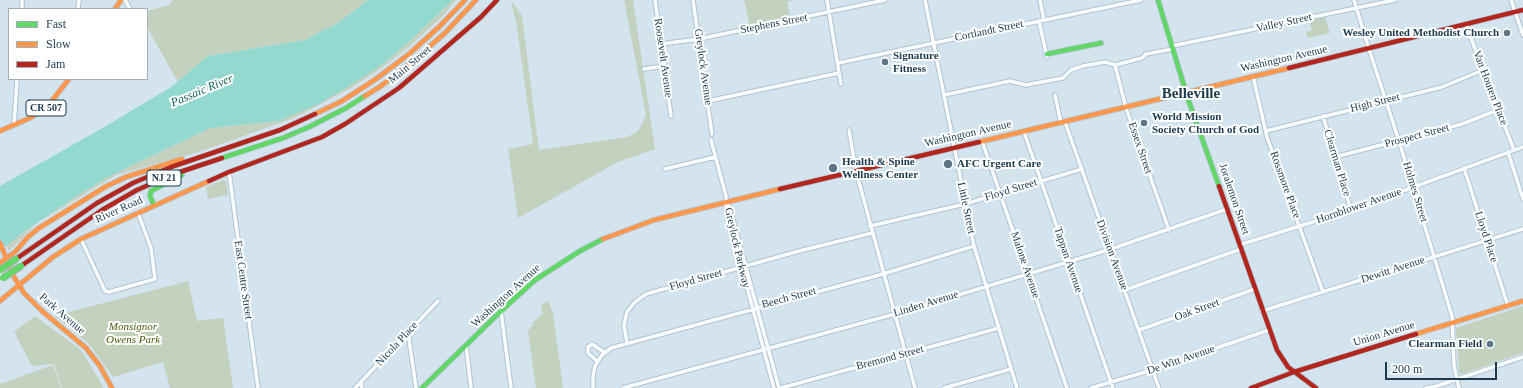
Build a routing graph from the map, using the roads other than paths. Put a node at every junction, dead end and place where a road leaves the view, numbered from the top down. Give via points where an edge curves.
1 (465, 0) edge
2 (476, 0) edge
3 (497, 0) edge
4 (655, 0) edge
5 (693, 0) edge
6 (827, 0) edge
7 (885, 0) edge
8 (925, 0) edge
9 (1040, 0) edge
10 (1141, 0) edge
11 (1158, 0) edge
12 (1354, 0) edge
13 (1395, 0) edge
14 (1511, 0) edge
15 (1357, 8) junction
16 (1523, 10) edge
17 (829, 12) junction
18 (1515, 12) junction
19 (1044, 20) junction
20 (1039, 21) junction
21 (1466, 25) junction
22 (1523, 35) edge
23 (699, 39) junction
24 (934, 43) junction
25 (1101, 43) dead end
26 (661, 44) junction
27 (1172, 47) junction
28 (1369, 49) junction
29 (1047, 56) joint
30 (838, 63) junction
31 (1115, 64) junction
32 (664, 66) junction
33 (644, 69) dead end
34 (1483, 70) junction
35 (840, 73) junction
36 (1253, 76) junction
37 (17, 80) edge
38 (68, 80) edge
39 (842, 84) dead end
40 (1186, 92) junction
41 (944, 95) junction
42 (1055, 96) dead end
43 (1386, 100) junction
44 (708, 101) junction
45 (1126, 108) junction
46 (1498, 110) junction
47 (671, 116) dead end
48 (1323, 116) junction
49 (1063, 122) junction
50 (14, 125) junction
51 (849, 130) dead end
52 (0, 131) edge
53 (1266, 131) junction
54 (1024, 132) junction
55 (327, 134) joint
56 (712, 134) dead end
57 (711, 140) dead end
58 (1399, 141) junction
59 (982, 142) junction
60 (1523, 147) edge
61 (954, 148) junction
62 (1514, 150) junction
63 (245, 151) junction
64 (1508, 152) junction
65 (199, 157) junction
66 (715, 157) junction
67 (1335, 157) junction
68 (1464, 168) junction
69 (665, 169) dead end
70 (1082, 169) junction
71 (856, 171) junction
72 (229, 172) junction
73 (1041, 182) junction
74 (1413, 187) junction
75 (1000, 194) junction
76 (1523, 199) edge
77 (727, 202) junction
78 (965, 204) junction
79 (154, 206) junction
80 (1226, 209) junction
81 (1351, 210) junction
82 (138, 213) junction
83 (870, 226) junction
84 (1299, 226) junction
85 (1523, 229) edge
86 (1169, 230) junction
87 (872, 233) junction
88 (81, 239) junction
89 (1487, 240) junction
90 (0, 243) edge
91 (974, 246) junction
92 (1240, 247) junction
93 (1111, 250) junction
94 (1434, 256) junction
95 (6, 259) junction
96 (1068, 262) junction
97 (0, 263) edge
98 (743, 267) junction
99 (0, 270) edge
100 (883, 274) junction
101 (1028, 274) junction
102 (1, 279) edge
103 (19, 285) junction
104 (986, 286) junction
105 (1255, 289) junction
106 (1125, 290) junction
107 (1322, 292) junction
108 (0, 301) edge
109 (438, 301) dead end
110 (1523, 301) edge
111 (1508, 306) junction
112 (754, 308) junction
113 (501, 311) junction
114 (1262, 311) junction
115 (895, 314) junction
116 (1452, 323) junction
117 (999, 328) junction
118 (1139, 330) junction
119 (1269, 330) junction
120 (408, 332) junction
121 (627, 343) junction
122 (466, 344) junction
123 (768, 348) junction
124 (764, 350) junction
125 (604, 352) junction
126 (906, 354) junction
127 (1523, 357) edge
128 (597, 361) junction
129 (1011, 369) junction
130 (1152, 370) junction
131 (1294, 372) junction
132 (1457, 380) junction
133 (361, 382) junction
134 (1111, 382) junction
135 (112, 388) edge
136 (258, 388) edge
137 (355, 388) edge
138 (362, 388) edge
139 (416, 388) edge
140 (422, 388) edge
141 (471, 388) edge
142 (511, 388) edge
143 (593, 388) edge
144 (623, 388) edge
145 (774, 388) edge
146 (780, 388) edge
147 (915, 388) edge
148 (944, 388) edge
149 (1017, 388) edge
150 (1067, 388) edge
151 (1092, 388) edge
152 (1113, 388) edge
153 (1159, 388) edge
154 (1250, 388) edge
155 (1316, 388) edge
156 (1426, 388) edge
157 (1459, 388) edge

1 - 65 main road, NJ 21 via 440,27 404,58 342,101 280,130
2 - 63 main road, NJ 21 via 424,52 369,93 309,127
3 - 55 main road, Main Street via 399,88
4 - 26 street, Roosevelt Avenue
5 - 23 street, Greylock Avenue
6 - 17 street
7 - 17 street, Stephens Street
8 - 24 street, Little Street
9 - 19 street
10 - 19 street, Cortlandt Street
11 - 27 main road, Joralemon Street
12 - 15 street, Holmes Street
13 - 15 street, Valley Street
14 - 18 street
15 - 27 street, Valley Street
15 - 28 street, Holmes Street
16 - 18 main road, Washington Avenue
17 - 23 street, Stephens Street
17 - 30 street
18 - 21 main road, Washington Avenue
18 - 22 street
19 - 20 street, Cortlandt Street
20 - 24 street, Cortlandt Street
20 - 29 street
21 - 28 main road, Washington Avenue
21 - 34 street, Van Houten Place
23 - 26 street, Stephens Street
23 - 44 street, Greylock Avenue
24 - 30 street, Cortlandt Street
24 - 41 street, Little Street
25 - 29 main road
26 - 32 street, Roosevelt Avenue
27 - 31 street
27 - 40 main road, Joralemon Street
28 - 36 main road, Washington Avenue
28 - 43 street, Holmes Street
30 - 35 street
31 - 41 street via 1104,62 1083,66 1071,70 1063,78 1026,86 1010,81
31 - 45 street, Essex Street
32 - 33 street
32 - 47 street, Roosevelt Avenue
34 - 43 street, High Street via 1442,87
34 - 46 street, Van Houten Place
35 - 39 street
35 - 44 street
36 - 40 main road, Washington Avenue
36 - 53 street, Rossmore Place
37 - 50 street
38 - 50 main road, CR 507 via 47,107
40 - 45 main road, Washington Avenue
40 - 80 main road, Joralemon Street
41 - 61 street, Little Street
42 - 49 street, Division Avenue
43 - 48 street, High Street
43 - 58 street, Holmes Street
44 - 56 street, Greylock Avenue
45 - 49 main road, Washington Avenue
45 - 86 street, Essex Street
46 - 58 street, Prospect Street via 1462,124
46 - 62 street, Van Houten Place
48 - 53 street, High Street
48 - 67 street, Clearman Place
49 - 54 main road, Washington Avenue
49 - 70 street, Division Avenue
50 - 52 main road, CR 507
51 - 71 street
53 - 84 street, Rossmore Place
54 - 59 main road, Washington Avenue
54 - 73 street, Tappan Avenue
55 - 72 main road, River Road
57 - 66 street
58 - 67 street, Prospect Street
58 - 74 street, Holmes Street
59 - 61 main road, Washington Avenue
59 - 75 street, Malone Avenue
60 - 62 street, Hornblower Avenue
61 - 71 main road, Washington Avenue
61 - 78 street, Little Street
62 - 64 street, Hornblower Avenue
63 - 79 main road via 154,189 150,194
63 - 102 main road, NJ 21, bridge via 174,174 131,193 91,217
64 - 68 street, Hornblower Avenue
64 - 76 street
65 - 95 main road via 189,157 135,173 111,184 39,228
65 - 99 main road, NJ 21, bridge via 121,189 86,210
66 - 69 street
66 - 77 street
67 - 81 street, Clearman Place
68 - 74 street, Hornblower Avenue
68 - 89 street, Lloyd Place
70 - 73 street, Floyd Street
70 - 93 street, Division Avenue
71 - 77 main road, Washington Avenue
71 - 83 street
72 - 79 main road, River Road
72 - 136 street, East Centre Street
73 - 75 street, Floyd Street
73 - 96 street, Tappan Avenue
74 - 81 street, Hornblower Avenue
74 - 94 street, Holmes Street
75 - 78 street, Floyd Street
75 - 101 street, Malone Avenue
77 - 98 street, Greylock Parkway via 726,209
77 - 113 main road, Washington Avenue via 650,222 602,240 546,272
78 - 83 street, Floyd Street
78 - 91 street, Little Street
79 - 82 main road, River Road
80 - 86 street, Linden Avenue
80 - 92 main road, Joralemon Street
81 - 84 street, Hornblower Avenue
82 - 88 main road, River Road
82 - 88 street via 151,248 155,279 105,292
83 - 87 street
84 - 92 street, Hornblower Avenue
84 - 107 street, Rossmore Place
85 - 89 street, Dewitt Avenue
86 - 93 street, Linden Avenue
87 - 98 street, Floyd Street
87 - 100 street
88 - 103 main road, River Road via 57,254
89 - 94 street, Dewitt Avenue
89 - 111 street, Lloyd Place
90 - 95 main road, Park Avenue
91 - 100 street, Beech Street
91 - 104 street, Little Street
92 - 105 main road, Joralemon Street
92 - 106 street, Hornblower Avenue
93 - 96 street, Linden Avenue
93 - 106 street, Division Avenue
94 - 107 street, Dewitt Avenue
94 - 116 street, Holmes Street
95 - 97 main road
95 - 103 main road, Park Avenue
96 - 101 street, Linden Avenue
96 - 134 street, Tappan Avenue
98 - 112 street, Greylock Parkway
98 - 121 street, Floyd Street via 639,298 630,306 625,318
100 - 112 street, Beech Street
100 - 115 street
101 - 104 street, Linden Avenue
101 - 150 street, Malone Avenue
103 - 108 main road, River Road
103 - 135 main road, Park Avenue via 38,308 86,348
104 - 115 street, Linden Avenue
104 - 117 street, Little Street
105 - 114 main road, Joralemon Street
105 - 118 street, Oak Street
106 - 118 street, Division Avenue
107 - 114 street, Dewitt Avenue
109 - 120 street, Nicola Place
110 - 111 main road, Union Avenue
111 - 116 main road, Union Avenue
112 - 121 street, Beech Street
112 - 123 street, Greylock Parkway
112 - 124 street, Greylock Parkway
113 - 122 main road, Washington Avenue
113 - 142 street
114 - 119 main road, Joralemon Street
115 - 123 street, Linden Avenue
115 - 126 street
116 - 131 main road, Union Avenue
116 - 132 street, Holmes Street
117 - 126 street, Bremond Street
117 - 129 street, Little Street
118 - 130 street, Division Avenue
119 - 130 street, De Witt Avenue
119 - 131 main road, Joralemon Street via 1279,355
120 - 133 street, Nicola Place
120 - 139 street
121 - 125 street, Beech Street
122 - 140 main road, Washington Avenue
122 - 141 street
123 - 124 street, Linden Avenue
123 - 146 street, Greylock Parkway
124 - 144 street, Linden Avenue
124 - 145 street, Greylock Parkway
125 - 128 street, Beech Street
125 - 128 street via 592,344 588,347 588,353
126 - 146 street, Bremond Street
126 - 147 street
127 - 132 street
128 - 143 street, Beech Street
129 - 148 street
129 - 149 street, Little Street
130 - 134 street, De Witt Avenue
130 - 153 street, Division Avenue
131 - 154 main road, Union Avenue
131 - 155 main road, Joralemon Street
132 - 156 street
132 - 157 street, Holmes Street
133 - 137 street, Nicola Place
133 - 138 street
134 - 151 street, De Witt Avenue
134 - 152 street, Tappan Avenue

